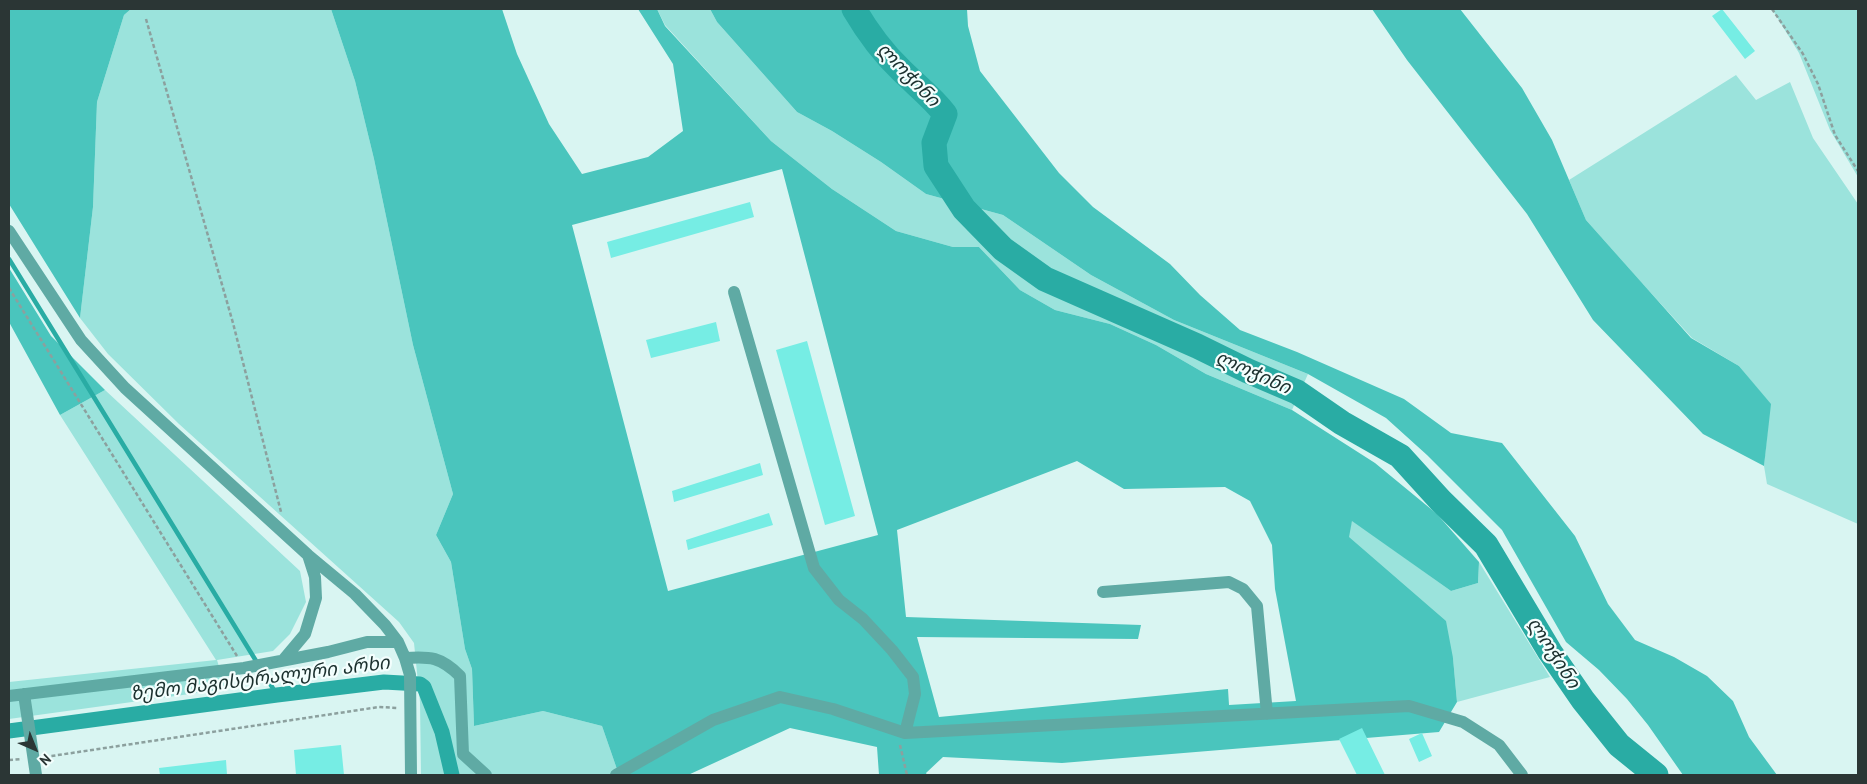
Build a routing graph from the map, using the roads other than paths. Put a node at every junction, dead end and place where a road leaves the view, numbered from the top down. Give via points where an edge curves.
1 (9, 231) edge
2 (734, 292) dead end
3 (308, 554) junction
4 (1103, 592) dead end
5 (398, 642) junction
6 (405, 658) junction
7 (284, 659) junction
8 (24, 694) junction
9 (9, 696) edge
10 (1267, 714) junction
11 (905, 733) junction
12 (463, 754) junction
13 (36, 775) edge
14 (411, 775) edge
15 (470, 775) edge
16 (486, 775) edge
17 (616, 775) edge
18 (1522, 775) edge

1 - 3 street via 81,340 125,388
2 - 11 street via 814,568 840,600 864,619 913,677 915,694
3 - 5 street via 355,594
3 - 7 street via 315,577 316,598 305,634
4 - 10 street via 1229,582 1243,589 1257,606
5 - 6 street
5 - 7 street via 367,642
6 - 12 street via 426,656 449,664 460,676
6 - 14 street via 410,675
7 - 8 street via 244,668
8 - 9 street
8 - 13 street
10 - 11 street
10 - 18 street via 1410,706 1463,722 1499,745
11 - 17 street via 833,709 780,697 713,720
12 - 15 street
12 - 16 street

